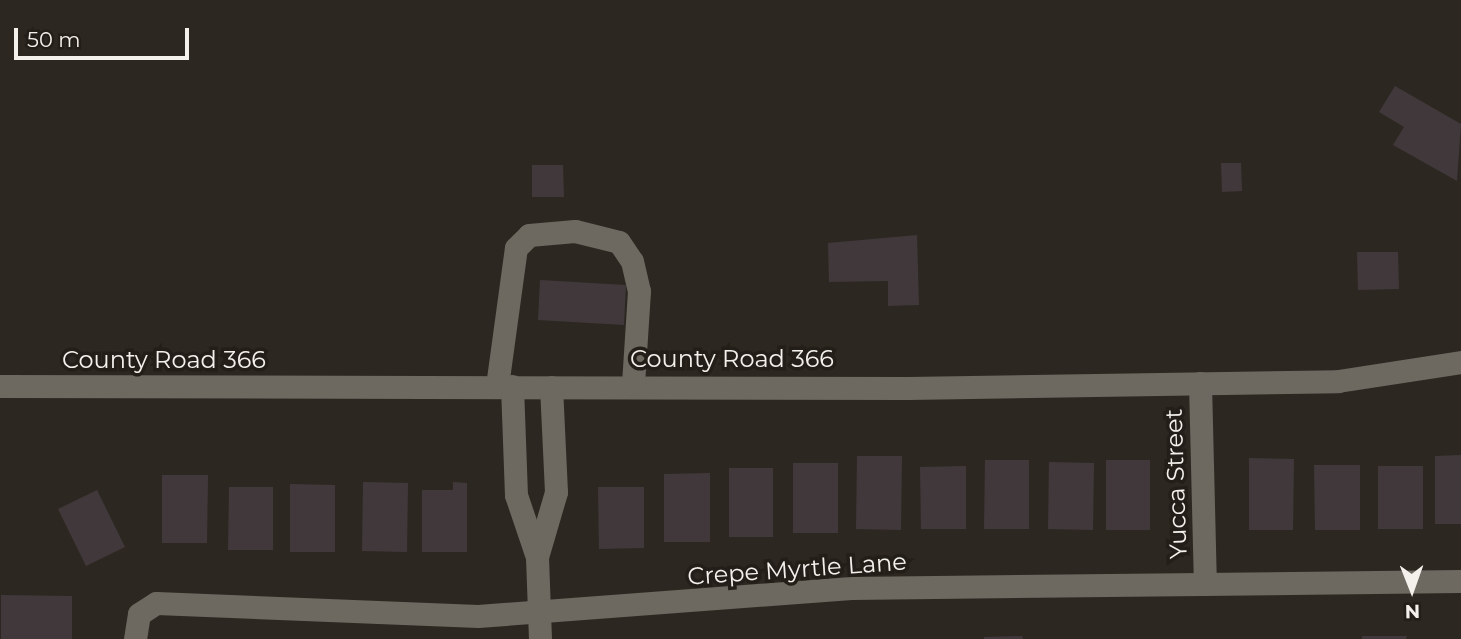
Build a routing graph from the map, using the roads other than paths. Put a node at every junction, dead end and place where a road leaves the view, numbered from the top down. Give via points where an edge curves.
1 (1461, 362) edge
2 (1200, 383) junction
3 (633, 384) junction
4 (0, 386) edge
5 (505, 386) junction
6 (551, 387) junction
7 (537, 557) junction
8 (1461, 582) edge
9 (1205, 584) junction
10 (539, 613) junction
11 (135, 639) edge
12 (540, 639) edge

1 - 2 street, County Road 366 via 1338,381
2 - 3 street, County Road 366 via 908,388
2 - 9 street, Yucca Street
3 - 5 street via 639,291 632,261 619,242 604,234 562,231 529,235 516,248
3 - 6 street, County Road 366
4 - 5 street, County Road 366
5 - 6 street, County Road 366
5 - 7 street via 516,495
6 - 7 street via 556,492 550,529
7 - 10 street
8 - 9 street, Crepe Myrtle Lane
9 - 10 street, Crepe Myrtle Lane via 851,588
10 - 11 street, Crepe Myrtle Lane via 156,603 139,614
10 - 12 street

